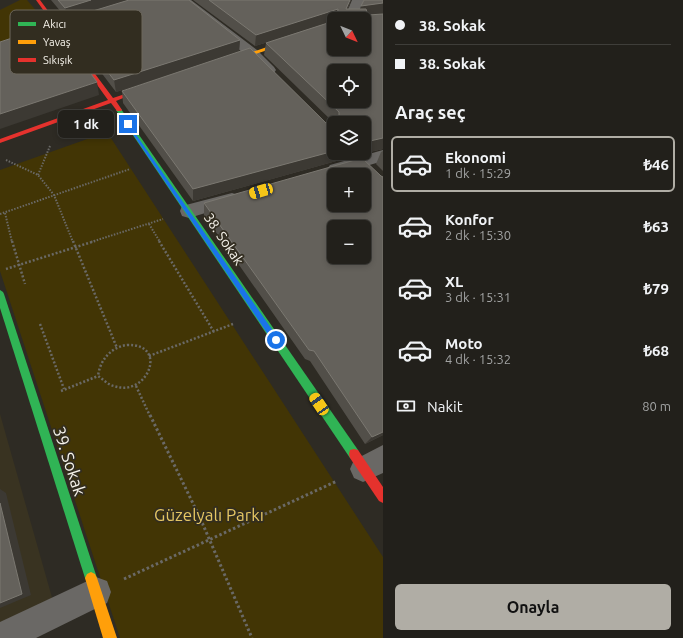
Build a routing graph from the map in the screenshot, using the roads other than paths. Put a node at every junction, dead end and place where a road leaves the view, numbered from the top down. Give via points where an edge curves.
1 (38, 0) edge
2 (148, 0) edge
3 (183, 0) edge
4 (358, 0) edge
5 (45, 10) edge
6 (116, 10) edge
7 (353, 12) edge
8 (327, 28) edge
9 (252, 53) junction
10 (216, 65) edge
11 (92, 74) edge
12 (280, 80) edge
13 (134, 93) edge
14 (112, 100) junction
15 (0, 141) edge
16 (383, 155) edge
17 (363, 163) edge
18 (317, 175) edge
19 (249, 194) edge
20 (189, 211) junction
21 (0, 294) edge
22 (373, 463) edge
23 (383, 497) edge
24 (96, 592) junction
25 (2, 638) edge
26 (110, 638) edge

1 - 5 street, 38. Sokak
2 - 6 street
3 - 9 street
4 - 7 street
8 - 9 street
9 - 10 street
9 - 12 street
11 - 14 street, 38. Sokak
13 - 14 street
14 - 15 street
14 - 20 street, 38. Sokak
16 - 17 street
17 - 18 street
19 - 20 street
20 - 22 street, 38. Sokak via 258,314
21 - 24 street, 39. Sokak
22 - 23 street, 38. Sokak
24 - 25 street
24 - 26 street, 39. Sokak

